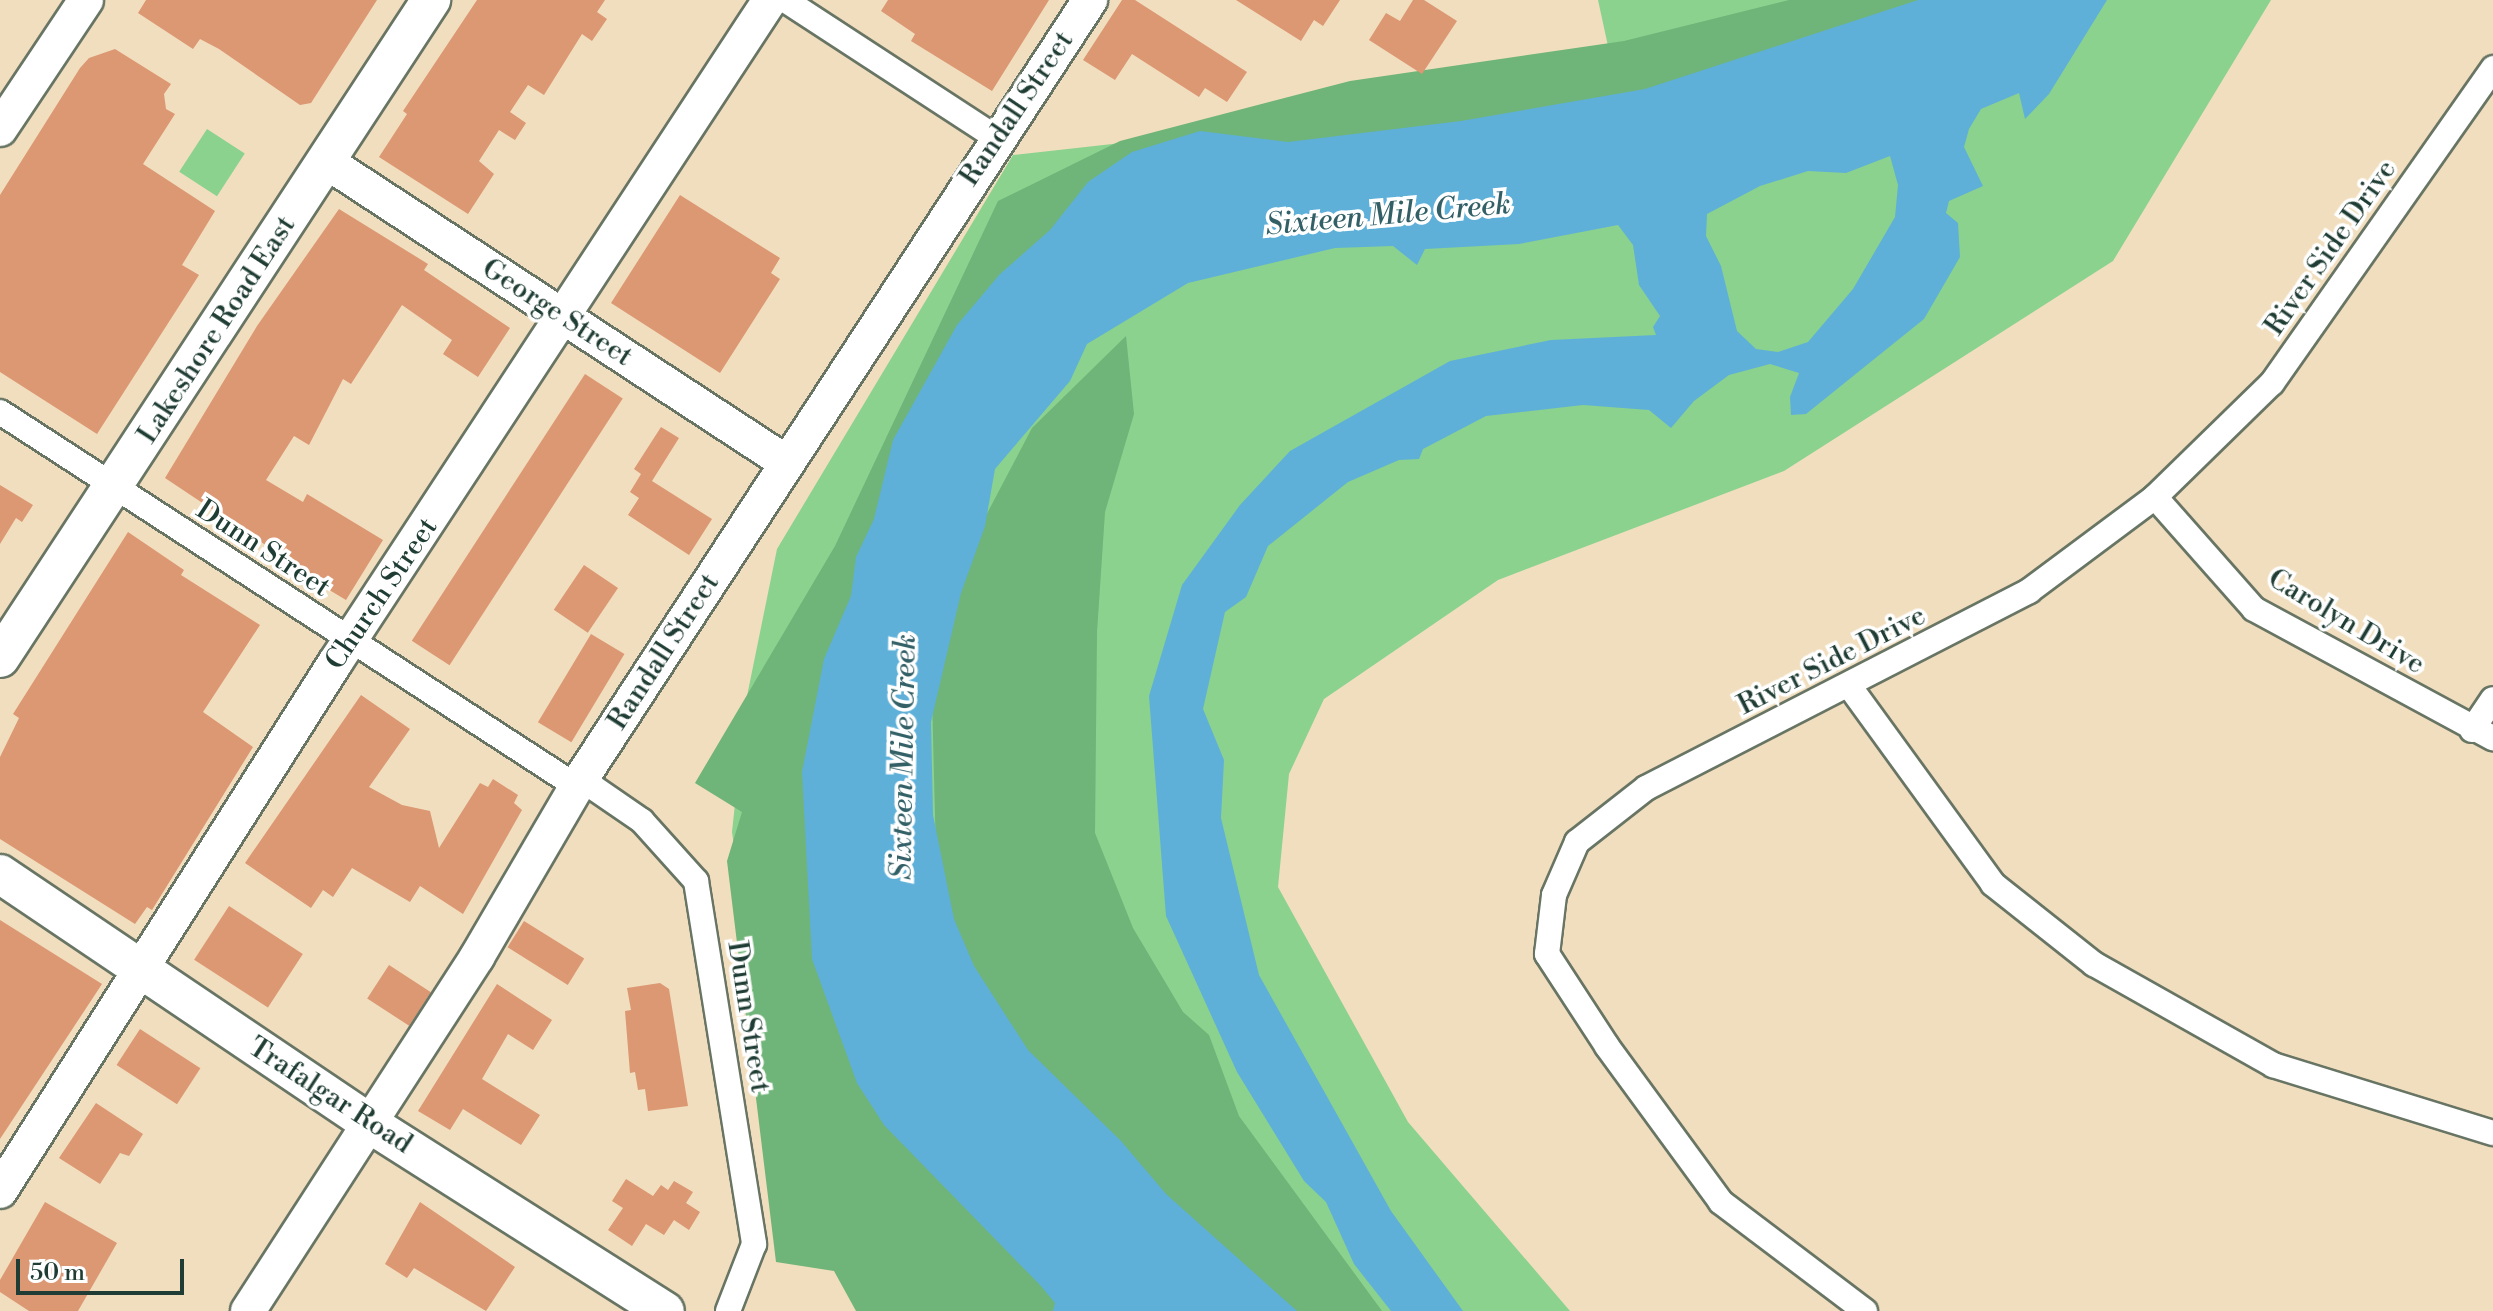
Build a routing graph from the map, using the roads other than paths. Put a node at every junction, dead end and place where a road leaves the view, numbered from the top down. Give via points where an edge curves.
1 (431, 0) edge
2 (770, 0) edge
3 (785, 0) edge
4 (1090, 0) edge
5 (82, 2) edge
6 (2493, 68) edge
7 (0, 129) edge
8 (997, 138) junction
9 (327, 162) junction
10 (563, 316) junction
11 (0, 412) edge
12 (787, 463) junction
13 (114, 488) junction
14 (2155, 497) junction
15 (350, 641) junction
16 (0, 658) edge
17 (1850, 687) junction
18 (2493, 699) edge
19 (2483, 734) edge
20 (578, 782) junction
21 (0, 874) edge
22 (138, 969) junction
23 (370, 1124) junction
24 (2493, 1133) edge
25 (0, 1191) edge
26 (248, 1311) edge
27 (665, 1311) edge
28 (728, 1311) edge
29 (1865, 1311) edge

1 - 9 main road, Lakeshore Road East
2 - 10 street, Church Street
3 - 8 street
4 - 8 street, Randall Street
5 - 7 street
6 - 14 street, River Side Drive via 2272,383
8 - 12 street, Randall Street
9 - 10 street, George Street
9 - 13 main road, Lakeshore Road East
10 - 12 street, George Street
10 - 15 street, Church Street
11 - 13 street, Dunn Street
12 - 20 street, Randall Street
13 - 15 street, Dunn Street
13 - 16 main road, Lakeshore Road East
14 - 17 street, River Side Drive via 2029,591
14 - 19 street, Carolyn Drive via 2254,609
15 - 20 street, Dunn Street
15 - 22 street, Church Street
17 - 24 street via 1993,884 2094,964 2273,1065
17 - 29 street, River Side Drive via 1646,788 1577,842 1554,895 1547,954 1721,1202
18 - 19 street
20 - 23 street, Randall Street via 477,957
20 - 28 street, Dunn Street via 642,821 696,881 754,1244
21 - 22 main road, Trafalgar Road
22 - 23 main road, Trafalgar Road
22 - 25 street, Church Street
23 - 26 street, Randall Street
23 - 27 main road, Trafalgar Road

